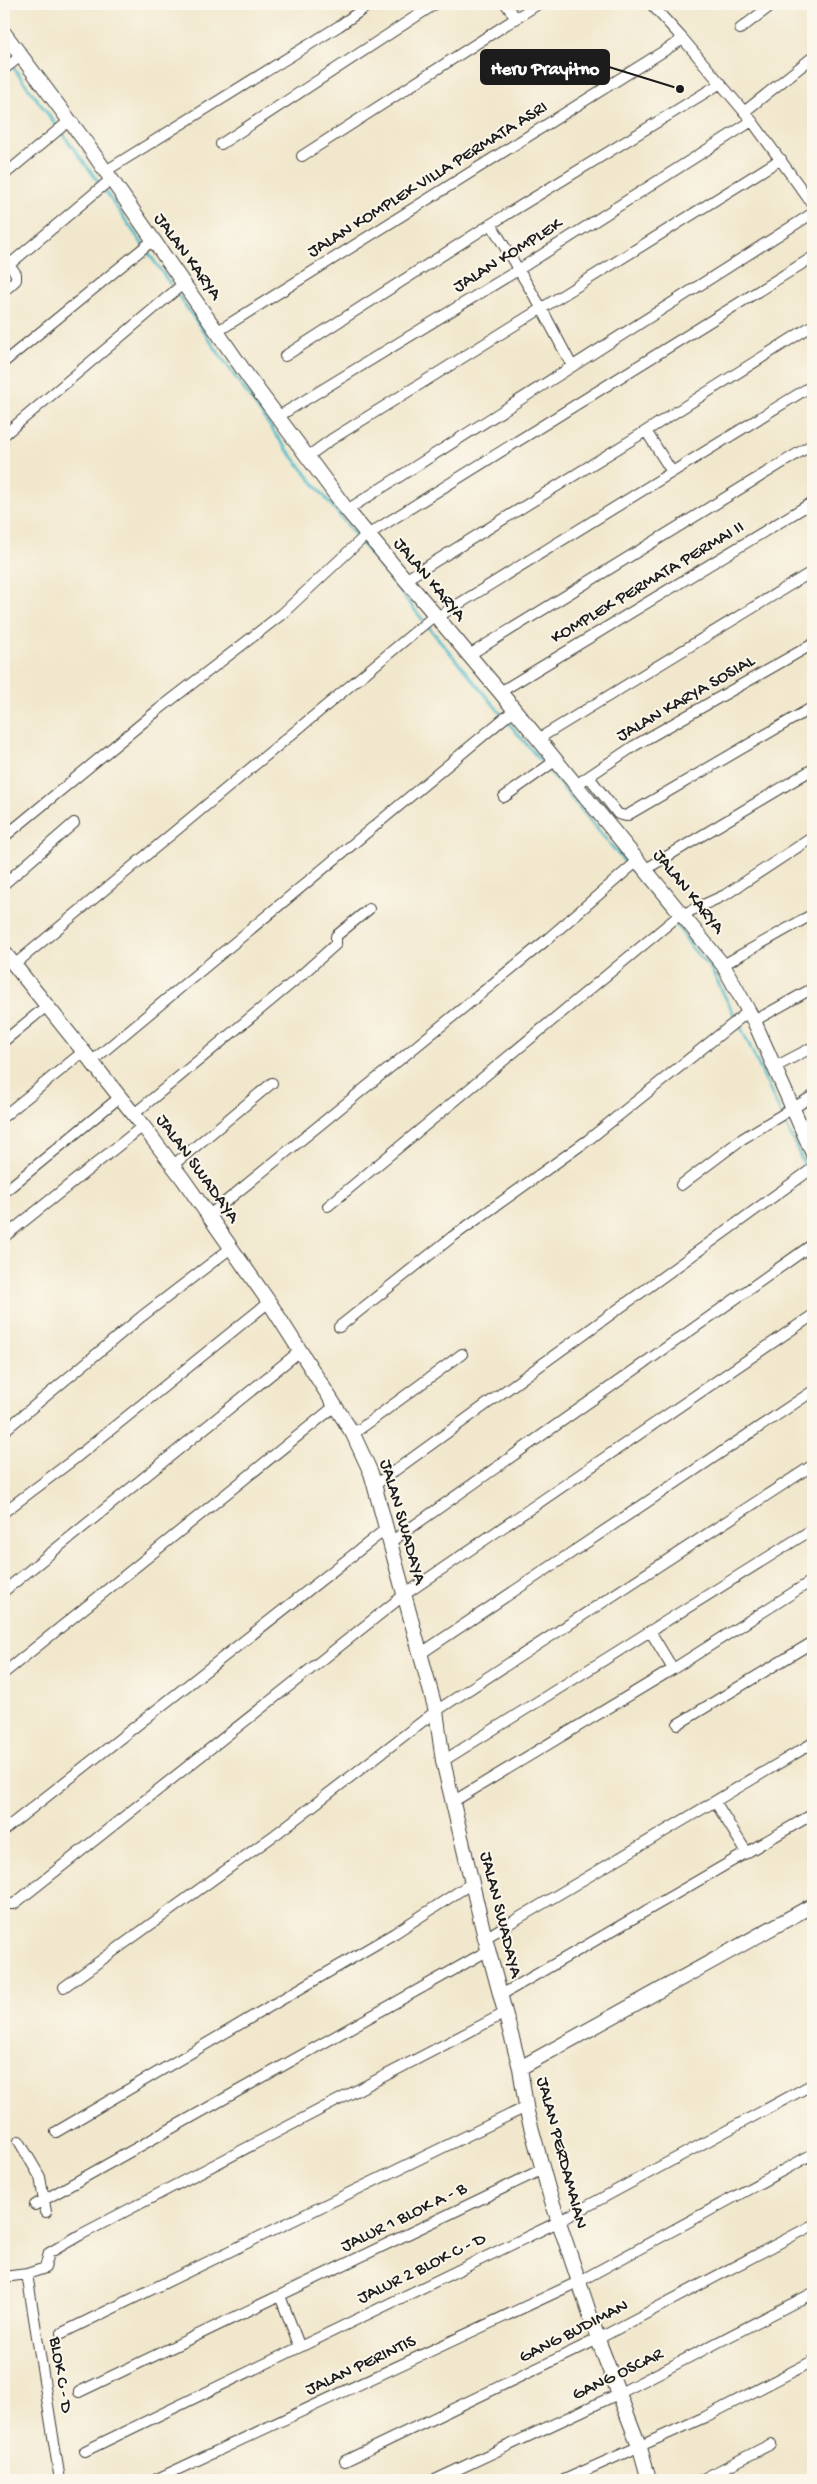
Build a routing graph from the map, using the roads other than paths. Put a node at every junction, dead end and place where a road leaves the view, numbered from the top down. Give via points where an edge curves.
1 (370, 4) edge
2 (435, 4) edge
3 (506, 4) edge
4 (538, 4) edge
5 (651, 4) edge
6 (772, 4) edge
7 (659, 8) edge
8 (516, 18) junction
9 (740, 29) dead end
10 (4, 33) edge
11 (683, 39) junction
12 (813, 57) edge
13 (18, 58) junction
14 (4, 69) edge
15 (721, 83) junction
16 (744, 112) junction
17 (69, 121) junction
18 (752, 121) junction
19 (221, 144) dead end
20 (302, 156) dead end
21 (781, 159) junction
22 (4, 175) edge
23 (105, 181) junction
24 (813, 205) edge
25 (813, 213) edge
26 (491, 224) junction
27 (147, 245) junction
28 (813, 257) edge
29 (7, 260) edge
30 (518, 270) junction
31 (181, 286) junction
32 (4, 291) edge
33 (542, 309) junction
34 (813, 325) edge
35 (218, 331) junction
36 (286, 356) dead end
37 (4, 362) edge
38 (572, 366) junction
39 (813, 385) edge
40 (279, 416) junction
41 (646, 431) junction
42 (4, 436) edge
43 (813, 444) edge
44 (307, 456) junction
45 (672, 472) junction
46 (813, 502) edge
47 (347, 510) junction
48 (366, 536) junction
49 (813, 571) edge
50 (405, 580) junction
51 (434, 618) junction
52 (812, 648) edge
53 (469, 655) junction
54 (500, 692) junction
55 (813, 707) edge
56 (512, 711) junction
57 (538, 739) junction
58 (551, 764) junction
59 (813, 769) edge
60 (589, 777) junction
61 (576, 785) junction
62 (504, 797) dead end
63 (74, 824) dead end
64 (813, 837) edge
65 (4, 838) edge
66 (640, 865) junction
67 (4, 884) edge
68 (369, 909) dead end
69 (813, 914) edge
70 (676, 918) junction
71 (8, 959) edge
72 (723, 965) junction
73 (813, 988) edge
74 (48, 1005) junction
75 (749, 1016) junction
76 (4, 1041) edge
77 (813, 1047) edge
78 (87, 1057) junction
79 (775, 1067) junction
80 (272, 1083) dead end
81 (813, 1096) edge
82 (120, 1097) junction
83 (789, 1110) junction
84 (134, 1114) junction
85 (4, 1116) edge
86 (143, 1126) junction
87 (813, 1154) edge
88 (172, 1166) junction
89 (812, 1168) edge
90 (681, 1185) dead end
91 (4, 1192) edge
92 (328, 1206) dead end
93 (208, 1216) junction
94 (4, 1237) edge
95 (813, 1244) edge
96 (231, 1248) junction
97 (269, 1302) junction
98 (813, 1315) edge
99 (339, 1327) dead end
100 (300, 1351) junction
101 (462, 1354) dead end
102 (813, 1391) edge
103 (335, 1406) junction
104 (4, 1431) edge
105 (352, 1434) junction
106 (813, 1465) edge
107 (375, 1485) junction
108 (4, 1512) edge
109 (813, 1529) edge
110 (389, 1535) junction
111 (813, 1580) edge
112 (4, 1591) edge
113 (404, 1595) junction
114 (650, 1631) junction
115 (813, 1642) edge
116 (420, 1654) junction
117 (673, 1669) junction
118 (4, 1673) edge
119 (436, 1711) junction
120 (678, 1724) dead end
121 (813, 1743) edge
122 (443, 1761) junction
123 (454, 1801) junction
124 (716, 1803) junction
125 (813, 1814) edge
126 (4, 1830) edge
127 (747, 1853) junction
128 (472, 1883) junction
129 (4, 1904) edge
130 (813, 1905) edge
131 (487, 1944) junction
132 (64, 1987) dead end
133 (501, 1995) junction
134 (505, 2013) junction
135 (520, 2068) junction
136 (813, 2084) edge
137 (526, 2107) junction
138 (56, 2132) dead end
139 (19, 2142) dead end
140 (813, 2154) edge
141 (543, 2169) junction
142 (45, 2199) junction
143 (35, 2206) dead end
144 (46, 2212) dead end
145 (558, 2222) junction
146 (813, 2225) edge
147 (27, 2274) junction
148 (4, 2277) edge
149 (580, 2281) junction
150 (813, 2293) edge
151 (280, 2296) junction
152 (62, 2333) dead end
153 (598, 2339) junction
154 (299, 2346) junction
155 (813, 2362) edge
156 (79, 2392) dead end
157 (618, 2394) junction
158 (771, 2444) dead end
159 (640, 2448) junction
160 (85, 2451) dead end
161 (345, 2461) dead end
162 (60, 2480) edge
163 (155, 2480) edge
164 (435, 2480) edge
165 (564, 2480) edge
166 (647, 2480) edge
167 (701, 2480) edge

1 - 23 street
2 - 19 street
3 - 8 street
4 - 8 street
5 - 7 street
6 - 9 street
7 - 11 street
8 - 20 street
10 - 13 street, JALAN KARYA
11 - 15 street
11 - 35 street, JALAN KOMPLEK VILLA PERMATA ASRI
12 - 16 street
13 - 14 street
13 - 17 street, JALAN KARYA
15 - 16 street
15 - 26 street
16 - 18 street
17 - 22 street
17 - 23 street, JALAN KARYA
18 - 21 street
18 - 30 street, JALAN KOMPLEK
21 - 24 street
21 - 33 street
23 - 27 street, JALAN KARYA
23 - 29 street
25 - 38 street
26 - 30 street
26 - 36 street
27 - 31 street, JALAN KARYA
27 - 37 street
28 - 48 street
29 - 32 street via 16,278
30 - 33 street
30 - 40 street, JALAN KOMPLEK
31 - 35 street, JALAN KARYA
31 - 42 street
33 - 38 street
33 - 44 street
34 - 41 street
35 - 40 street, JALAN KARYA
38 - 47 street
39 - 45 street
40 - 44 street, JALAN KARYA
41 - 45 street
41 - 50 street
43 - 53 street
44 - 47 street, JALAN KARYA
45 - 51 street
46 - 54 street, KOMPLEK PERMATA PERMAI II
47 - 48 street, JALAN KARYA
48 - 50 street, JALAN KARYA
48 - 65 street via 282,614 158,710
49 - 57 street
50 - 51 street, JALAN KARYA
51 - 53 street, JALAN KARYA
51 - 71 street
52 - 60 street, JALAN KARYA SOSIAL via 634,746
53 - 54 street, JALAN KARYA
54 - 56 street, JALAN KARYA
55 - 60 street via 626,816 618,814
56 - 57 street, JALAN KARYA
56 - 78 street
57 - 58 street, JALAN KARYA
58 - 61 street, JALAN KARYA
58 - 62 street
59 - 66 street
60 - 61 street, JALAN KARYA SOSIAL
61 - 66 street, JALAN KARYA
63 - 67 street
64 - 70 street via 725,895
66 - 70 street, JALAN KARYA
66 - 93 street via 624,872 501,978
68 - 84 street via 338,934 336,944 298,978
69 - 72 street
70 - 72 street, JALAN KARYA
70 - 92 street
71 - 74 street, JALAN SWADAYA
72 - 75 street, JALAN KARYA
73 - 75 street
74 - 76 street
74 - 78 street, JALAN SWADAYA
75 - 79 street, JALAN KARYA
75 - 99 street via 588,1140 452,1237
77 - 79 street
78 - 82 street, JALAN SWADAYA
78 - 85 street
79 - 83 street, JALAN KARYA
80 - 88 street
81 - 83 street
82 - 84 street, JALAN SWADAYA
82 - 91 street
83 - 87 street, JALAN KARYA
83 - 90 street via 742,1139
84 - 86 street, JALAN SWADAYA
86 - 88 street, JALAN SWADAYA
86 - 94 street
88 - 93 street, JALAN SWADAYA
89 - 107 street
93 - 96 street, JALAN SWADAYA
95 - 110 street
96 - 97 street, JALAN SWADAYA
96 - 104 street via 141,1317
97 - 100 street, JALAN SWADAYA
97 - 108 street
98 - 113 street
100 - 103 street, JALAN SWADAYA
100 - 112 street
101 - 105 street
102 - 116 street
103 - 105 street, JALAN SWADAYA
103 - 118 street
105 - 107 street, JALAN SWADAYA
106 - 119 street
107 - 110 street, JALAN SWADAYA
109 - 114 street
110 - 113 street, JALAN SWADAYA
110 - 126 street
111 - 117 street
113 - 116 street, JALAN SWADAYA
113 - 129 street via 14,1904
114 - 117 street
114 - 122 street
115 - 120 street
116 - 119 street, JALAN SWADAYA
117 - 123 street
119 - 122 street, JALAN SWADAYA
119 - 132 street via 276,1834
121 - 124 street
122 - 123 street, JALAN SWADAYA
123 - 128 street, JALAN SWADAYA
124 - 127 street
124 - 131 street
125 - 127 street
127 - 133 street
128 - 131 street, JALAN SWADAYA
128 - 138 street via 395,1933
130 - 135 street, JALAN PERDAMAIAN
131 - 133 street, JALAN SWADAYA
131 - 142 street
133 - 134 street, JALAN SWADAYA
134 - 135 street, JALAN SWADAYA
134 - 147 street via 80,2235 49,2253 45,2268
135 - 137 street, JALAN PERDAMAIAN
136 - 145 street, JALUR 2 BLOK C - D
137 - 141 street, JALAN PERDAMAIAN
137 - 152 street
139 - 142 street via 40,2178
140 - 149 street, JALAN PERINTIS
141 - 145 street, JALAN PERDAMAIAN
141 - 151 street, JALUR 1 BLOK A - B
142 - 143 street
142 - 144 street
145 - 149 street, JALAN PERDAMAIAN
145 - 154 street, JALUR 2 BLOK C - D
146 - 153 street, GANG BUDIMAN
147 - 148 street
147 - 162 street, BLOK C - D
149 - 153 street, JALAN PERDAMAIAN
149 - 163 street, JALAN PERINTIS
150 - 157 street, GANG OSCAR
151 - 154 street
151 - 156 street, JALUR 1 BLOK A - B
153 - 157 street, JALAN PERDAMAIAN
153 - 161 street, GANG BUDIMAN
154 - 160 street, JALUR 2 BLOK C - D
155 - 159 street
157 - 159 street, JALAN PERDAMAIAN
157 - 164 street, GANG OSCAR
158 - 167 street
159 - 165 street
159 - 166 street, JALAN PERDAMAIAN

